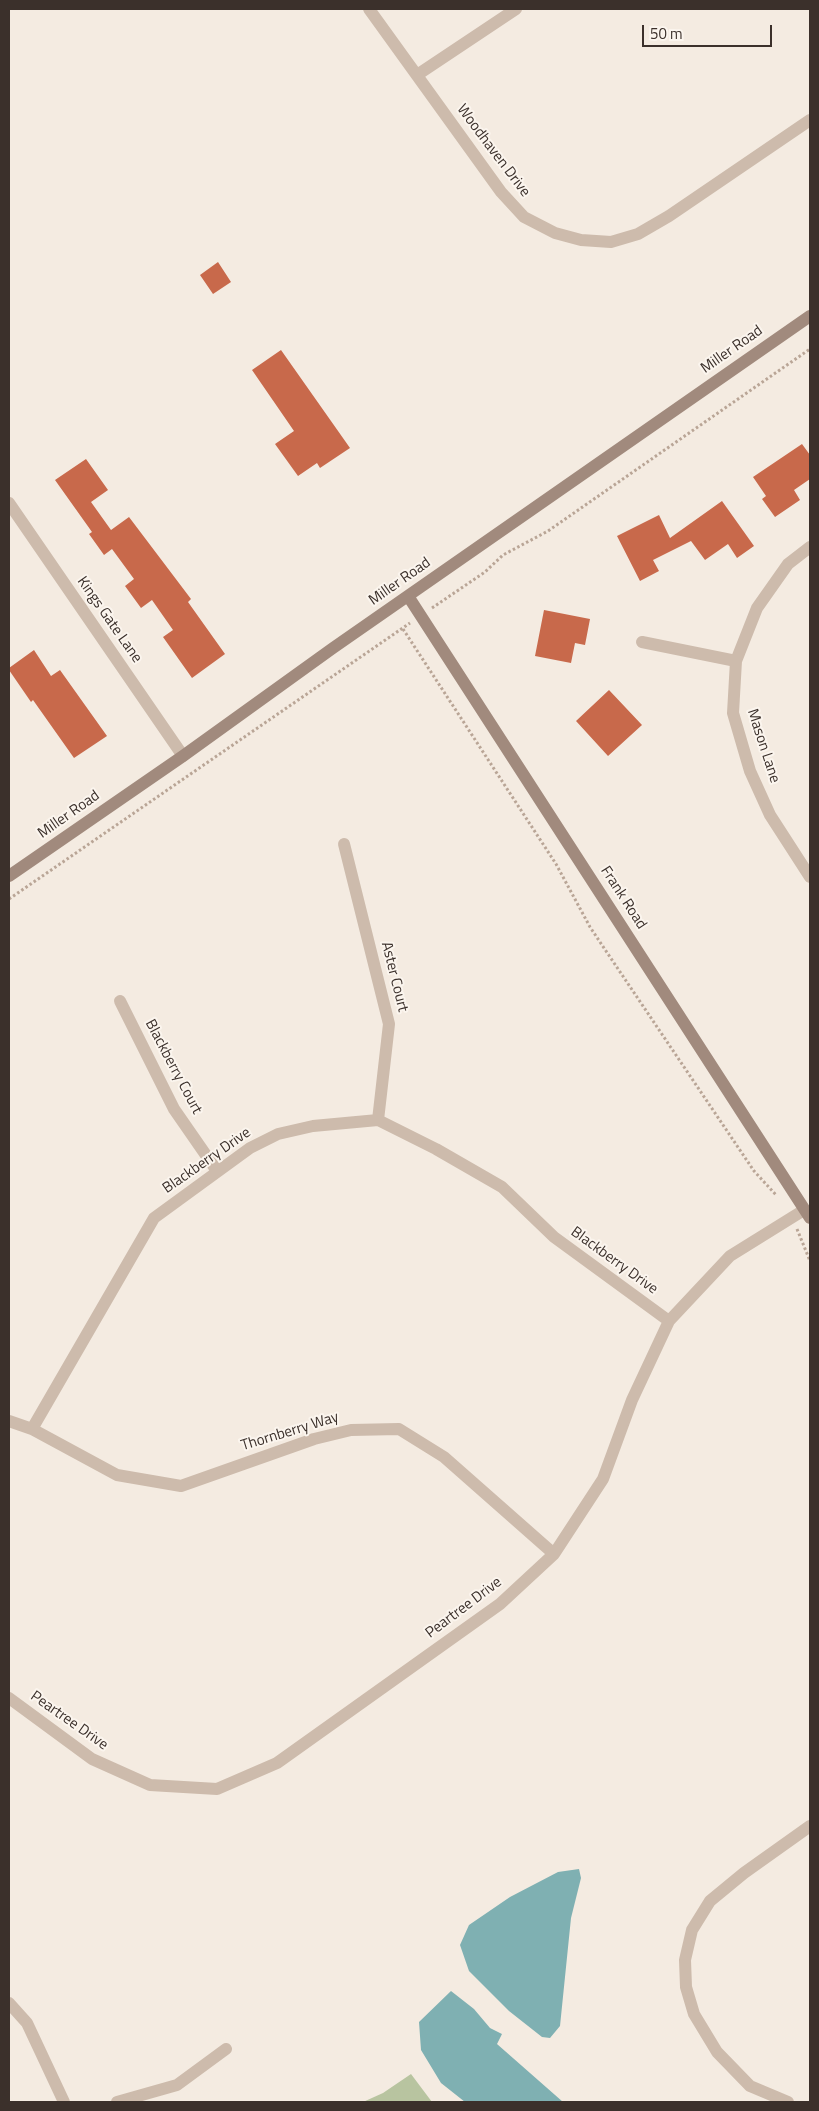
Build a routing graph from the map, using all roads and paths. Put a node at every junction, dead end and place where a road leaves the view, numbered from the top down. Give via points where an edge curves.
1 (370, 9) edge
2 (516, 9) edge
3 (417, 75) junction
4 (810, 120) edge
5 (810, 316) edge
6 (9, 503) edge
7 (810, 546) edge
8 (408, 596) junction
9 (403, 629) dead end
10 (642, 642) dead end
11 (736, 661) junction
12 (183, 756) junction
13 (344, 844) dead end
14 (9, 876) edge
15 (810, 877) edge
16 (120, 1001) dead end
17 (378, 1120) junction
18 (218, 1171) junction
19 (807, 1214) edge
20 (790, 1218) junction
21 (810, 1261) edge
22 (669, 1321) junction
23 (9, 1421) edge
24 (32, 1429) junction
25 (554, 1554) junction
26 (9, 1698) edge
27 (810, 1826) edge
28 (9, 2004) edge
29 (226, 2049) dead end
30 (64, 2102) edge
31 (116, 2102) edge
32 (788, 2102) edge

1 - 3 street, Woodhaven Drive
2 - 3 street
3 - 4 street, Woodhaven Drive via 501,192 524,216 580,240 611,242 638,234
5 - 8 street, Miller Road
6 - 12 street, Kings Gate Lane
7 - 11 street, Mason Lane via 788,564 757,608
8 - 12 street, Miller Road
8 - 19 street, Frank Road
9 - 20 path via 556,864 604,947 754,1171
10 - 11 street
11 - 15 street, Mason Lane via 733,713 750,771 770,815
12 - 14 street, Miller Road
13 - 17 street, Aster Court via 389,1024
16 - 18 street, Blackberry Court via 174,1110
17 - 18 street, Blackberry Drive via 313,1126 278,1134 250,1148
17 - 22 street, Blackberry Drive via 502,1187 554,1237
18 - 24 street, Blackberry Drive via 154,1218
19 - 20 street, Peartree Drive
20 - 21 path
20 - 22 street, Peartree Drive via 730,1256
22 - 25 street, Peartree Drive via 632,1400 603,1479
23 - 24 street, Thornberry Way
24 - 25 street, Thornberry Way via 118,1475 182,1486 314,1439 351,1430 400,1429 444,1456
25 - 26 street, Peartree Drive via 500,1604 277,1763 216,1789 150,1785 92,1759
27 - 32 street via 710,1901 692,1930 685,1960 686,1987 694,2014 717,2052 750,2086
28 - 30 street via 27,2023
29 - 31 street via 176,2085

